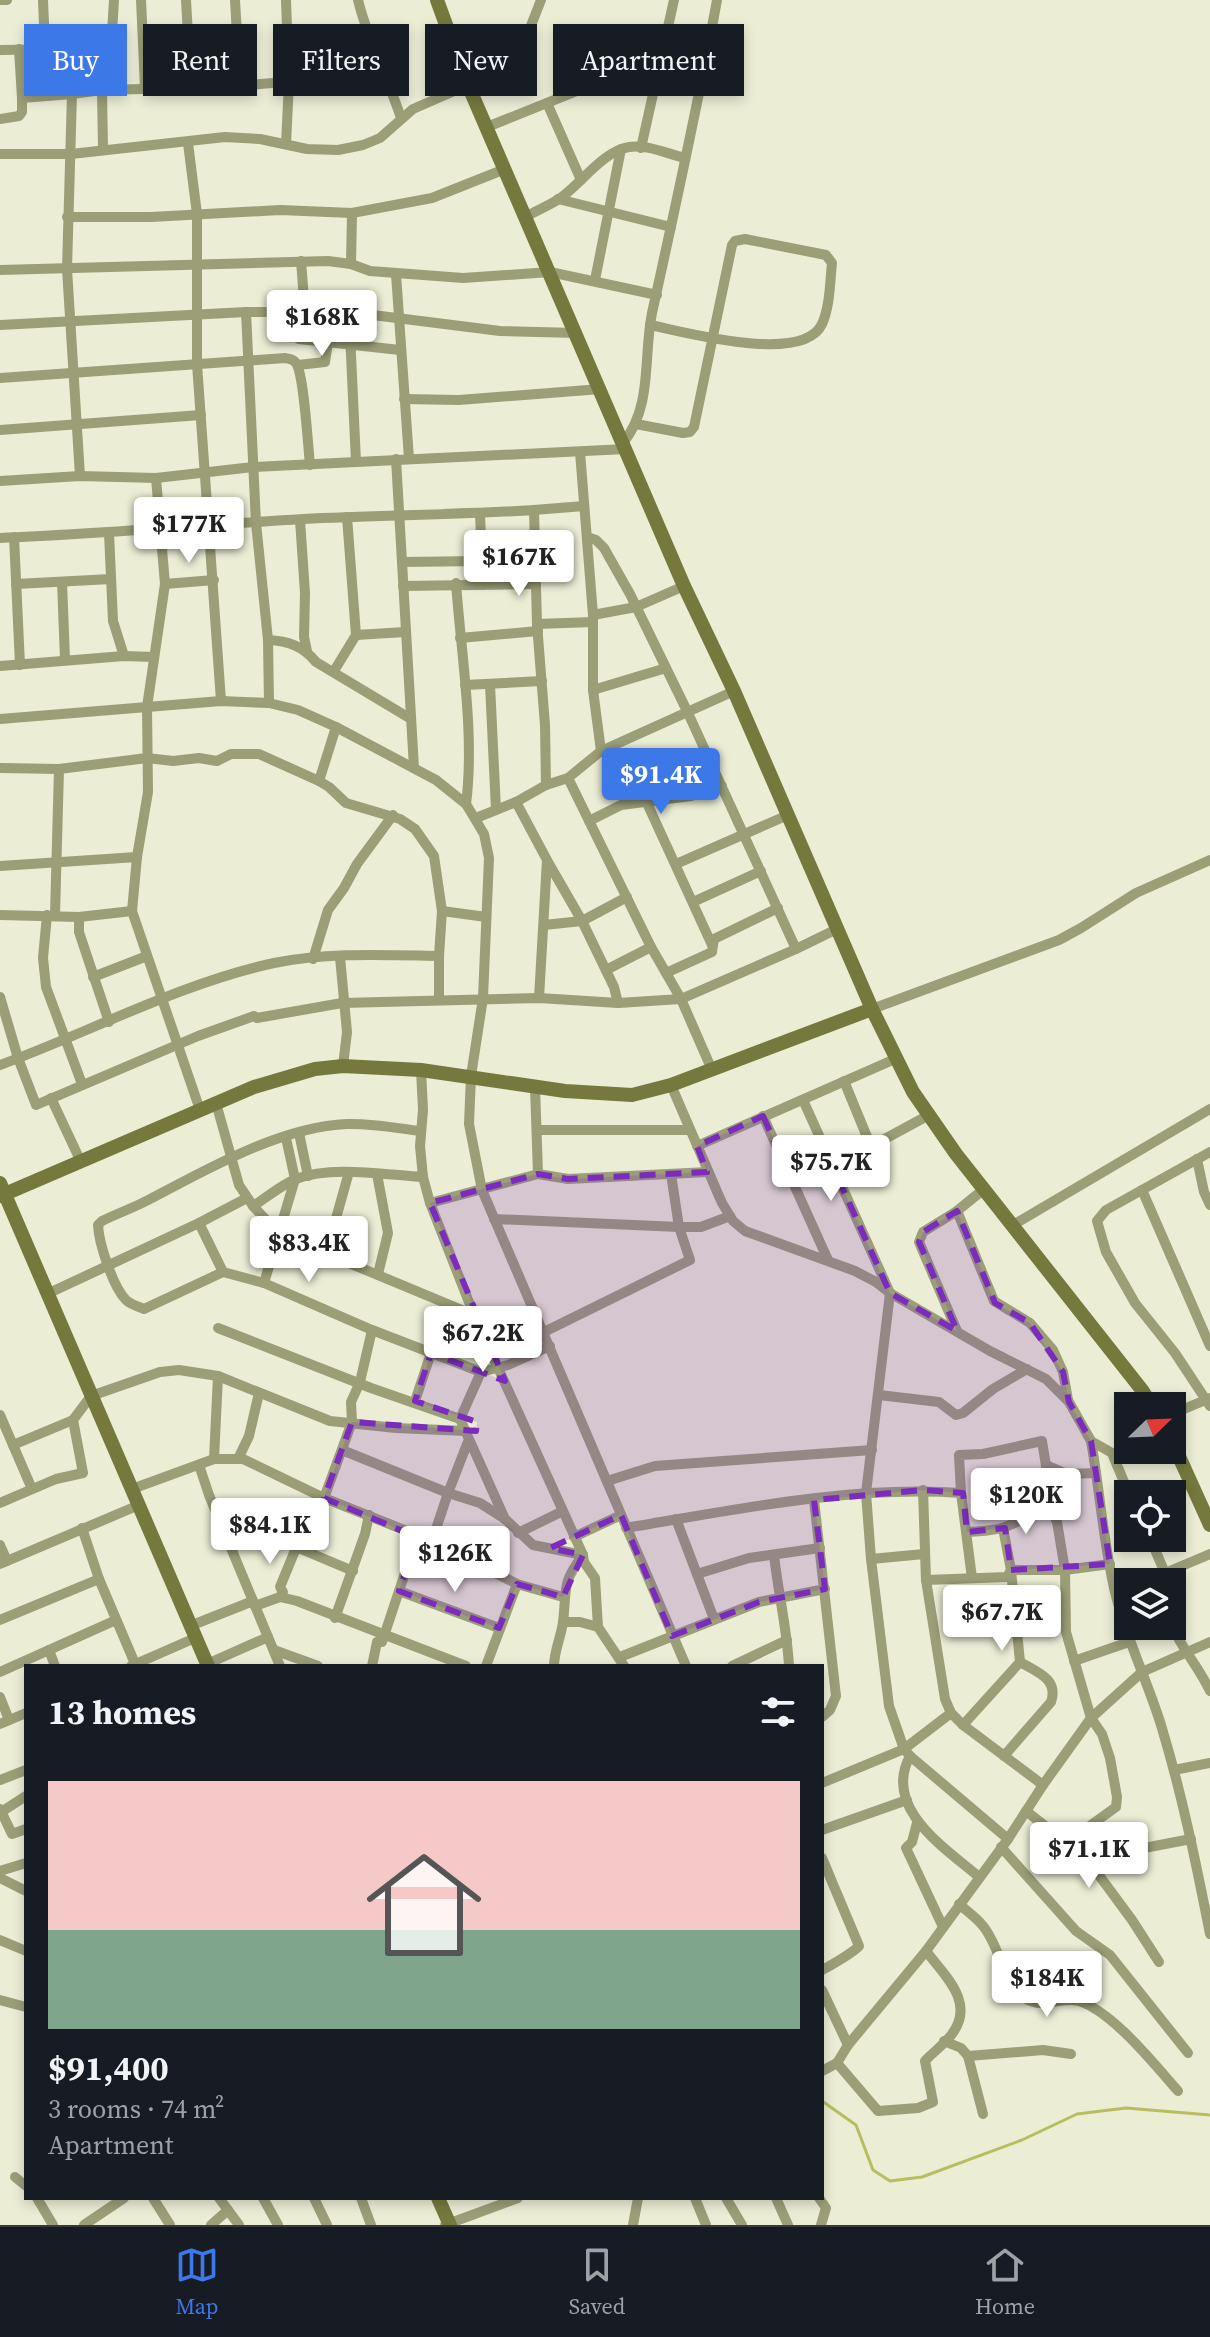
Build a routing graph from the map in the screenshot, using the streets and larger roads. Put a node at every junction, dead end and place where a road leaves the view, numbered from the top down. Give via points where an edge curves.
1 (0, 0) edge
2 (7, 0) edge
3 (43, 0) edge
4 (114, 0) edge
5 (141, 0) edge
6 (186, 0) edge
7 (235, 0) edge
8 (286, 0) edge
9 (358, 0) edge
10 (437, 0) edge
11 (541, 0) edge
12 (674, 0) edge
13 (717, 0) edge
14 (44, 24) edge
15 (113, 24) edge
16 (187, 24) edge
17 (236, 24) edge
18 (287, 24) edge
19 (364, 24) edge
20 (446, 24) edge
21 (532, 24) edge
22 (669, 24) edge
23 (143, 44) edge
24 (19, 49) junction
25 (24, 49) edge
26 (0, 50) edge
27 (47, 96) edge
28 (72, 96) edge
29 (102, 96) edge
30 (288, 96) edge
31 (394, 96) edge
32 (441, 96) edge
33 (473, 96) edge
34 (564, 96) edge
35 (652, 96) edge
36 (22, 98) junction
37 (547, 103) junction
38 (401, 118) junction
39 (0, 119) edge
40 (487, 127) junction
41 (188, 143) junction
42 (286, 144) junction
43 (641, 148) junction
44 (103, 149) junction
45 (621, 149) junction
46 (0, 154) edge
47 (71, 154) junction
48 (685, 158) junction
49 (505, 169) junction
50 (581, 180) junction
51 (558, 199) junction
52 (607, 211) junction
53 (352, 213) junction
54 (197, 214) junction
55 (67, 217) junction
56 (525, 217) junction
57 (671, 227) junction
58 (301, 261) junction
59 (351, 264) junction
60 (197, 265) junction
61 (67, 269) junction
62 (0, 270) edge
63 (550, 272) junction
64 (396, 274) junction
65 (595, 280) junction
66 (657, 295) junction
67 (246, 312) junction
68 (305, 312) junction
69 (349, 312) junction
70 (195, 315) junction
71 (398, 318) junction
72 (71, 323) junction
73 (0, 325) edge
74 (650, 325) junction
75 (577, 333) junction
76 (713, 337) junction
77 (299, 339) dead end
78 (328, 342) junction
79 (351, 346) junction
80 (400, 350) junction
81 (248, 362) junction
82 (197, 364) junction
83 (298, 365) junction
84 (75, 374) junction
85 (0, 378) edge
86 (601, 389) junction
87 (404, 399) junction
88 (201, 415) junction
89 (636, 424) junction
90 (77, 426) junction
91 (0, 430) edge
92 (624, 446) junction
93 (580, 452) junction
94 (396, 459) junction
95 (409, 459) junction
96 (356, 462) junction
97 (310, 465) junction
98 (253, 467) junction
99 (205, 472) junction
100 (80, 476) junction
101 (156, 478) junction
102 (0, 481) edge
103 (584, 506) junction
104 (534, 510) junction
105 (399, 514) junction
106 (480, 514) junction
107 (347, 517) junction
108 (300, 520) junction
109 (256, 523) junction
110 (209, 526) junction
111 (162, 531) junction
112 (109, 533) junction
113 (14, 537) junction
114 (587, 537) junction
115 (0, 538) edge
116 (482, 561) junction
117 (402, 562) junction
118 (111, 579) junction
119 (214, 580) junction
120 (62, 582) junction
121 (456, 583) junction
122 (16, 584) junction
123 (165, 584) junction
124 (535, 584) junction
125 (483, 585) junction
126 (403, 586) junction
127 (684, 586) junction
128 (636, 607) junction
129 (593, 618) junction
130 (537, 628) junction
131 (405, 632) junction
132 (356, 635) junction
133 (460, 638) junction
134 (268, 640) junction
135 (307, 651) junction
136 (124, 656) junction
137 (154, 657) junction
138 (65, 659) junction
139 (20, 665) junction
140 (0, 666) edge
141 (666, 668) junction
142 (334, 671) junction
143 (542, 681) junction
144 (490, 684) junction
145 (465, 685) junction
146 (593, 690) junction
147 (734, 691) junction
148 (221, 701) junction
149 (269, 703) junction
150 (147, 707) junction
151 (688, 713) junction
152 (0, 719) edge
153 (411, 719) junction
154 (336, 727) junction
155 (601, 751) junction
156 (147, 758) junction
157 (0, 768) edge
158 (414, 768) junction
159 (59, 769) junction
160 (568, 778) junction
161 (319, 781) junction
162 (546, 785) junction
163 (722, 786) junction
164 (646, 801) junction
165 (516, 802) junction
166 (466, 804) junction
167 (496, 810) junction
168 (393, 815) junction
169 (788, 815) junction
170 (476, 818) junction
171 (589, 821) junction
172 (744, 834) junction
173 (137, 857) junction
174 (547, 860) junction
175 (1210, 860) edge
176 (57, 861) junction
177 (676, 864) junction
178 (0, 866) edge
179 (761, 871) junction
180 (627, 897) junction
181 (693, 902) junction
182 (778, 908) junction
183 (132, 911) junction
184 (442, 911) junction
185 (0, 915) edge
186 (51, 915) junction
187 (79, 917) junction
188 (486, 917) junction
189 (582, 921) junction
190 (544, 925) junction
191 (837, 929) junction
192 (712, 945) junction
193 (651, 947) junction
194 (796, 949) junction
195 (147, 956) junction
196 (439, 956) junction
197 (340, 957) junction
198 (313, 959) junction
199 (606, 970) junction
200 (666, 973) junction
201 (93, 977) junction
202 (0, 997) edge
203 (483, 998) junction
204 (539, 998) junction
205 (439, 999) junction
206 (681, 999) junction
207 (162, 1000) junction
208 (342, 1003) junction
209 (618, 1003) junction
210 (872, 1009) junction
211 (109, 1022) junction
212 (65, 1040) junction
213 (177, 1045) junction
214 (18, 1058) junction
215 (895, 1059) junction
216 (0, 1065) edge
217 (343, 1066) junction
218 (421, 1070) junction
219 (712, 1070) junction
220 (471, 1076) junction
221 (844, 1081) junction
222 (82, 1084) junction
223 (671, 1085) junction
224 (535, 1087) junction
225 (51, 1098) junction
226 (803, 1100) junction
227 (216, 1103) junction
228 (1210, 1109) edge
229 (200, 1110) junction
230 (929, 1115) junction
231 (763, 1116) junction
232 (537, 1130) junction
233 (689, 1130) junction
234 (420, 1131) junction
235 (299, 1133) junction
236 (286, 1138) junction
237 (697, 1146) junction
238 (872, 1149) junction
239 (1210, 1152) edge
240 (230, 1157) junction
241 (1197, 1159) junction
242 (81, 1162) junction
243 (832, 1165) junction
244 (349, 1172) junction
245 (708, 1172) junction
246 (377, 1174) junction
247 (538, 1174) junction
248 (671, 1174) junction
249 (308, 1176) junction
250 (423, 1177) junction
251 (295, 1179) junction
252 (793, 1182) junction
253 (984, 1189) junction
254 (482, 1190) junction
255 (1142, 1190) junction
256 (2, 1191) edge
257 (250, 1202) junction
258 (430, 1203) junction
259 (1210, 1205) edge
260 (957, 1211) junction
261 (730, 1216) junction
262 (494, 1219) junction
263 (199, 1223) junction
264 (1013, 1225) junction
265 (679, 1227) junction
266 (279, 1234) junction
267 (326, 1254) junction
268 (828, 1260) junction
269 (108, 1265) junction
270 (223, 1272) junction
271 (378, 1274) junction
272 (264, 1283) junction
273 (890, 1293) junction
274 (47, 1294) junction
275 (474, 1315) junction
276 (218, 1328) dead end
277 (372, 1330) junction
278 (957, 1331) junction
279 (544, 1332) junction
280 (550, 1346) junction
281 (1210, 1346) edge
282 (431, 1353) junction
283 (499, 1368) junction
284 (1027, 1369) junction
285 (481, 1372) junction
286 (218, 1376) junction
287 (360, 1382) junction
288 (1143, 1392) edge
289 (259, 1393) junction
290 (879, 1395) junction
291 (91, 1396) junction
292 (415, 1401) junction
293 (1209, 1401) edge
294 (1069, 1402) junction
295 (1186, 1409) edge
296 (0, 1415) edge
297 (460, 1419) junction
298 (73, 1420) junction
299 (352, 1422) junction
300 (468, 1435) junction
301 (1091, 1441) junction
302 (13, 1445) junction
303 (342, 1450) junction
304 (872, 1450) junction
305 (214, 1459) junction
306 (238, 1459) junction
307 (1182, 1464) edge
308 (199, 1465) junction
309 (1046, 1465) junction
310 (1096, 1473) junction
311 (1123, 1480) edge
312 (607, 1481) junction
313 (32, 1489) junction
314 (132, 1489) junction
315 (923, 1490) junction
316 (448, 1493) junction
317 (866, 1493) junction
318 (961, 1493) junction
319 (324, 1498) junction
320 (814, 1500) junction
321 (0, 1503) edge
322 (139, 1505) junction
323 (561, 1512) junction
324 (369, 1515) junction
325 (621, 1515) junction
326 (1054, 1515) junction
327 (505, 1519) junction
328 (676, 1519) junction
329 (1210, 1525) edge
330 (82, 1528) junction
331 (626, 1528) junction
332 (1003, 1528) junction
333 (967, 1532) junction
334 (518, 1533) junction
335 (417, 1537) junction
336 (574, 1537) junction
337 (432, 1541) junction
338 (228, 1543) junction
339 (0, 1545) edge
340 (296, 1548) junction
341 (820, 1548) junction
342 (924, 1554) junction
343 (1210, 1554) edge
344 (583, 1555) junction
345 (774, 1555) junction
346 (871, 1559) junction
347 (4, 1562) edge
348 (1110, 1564) junction
349 (1184, 1568) edge
350 (1011, 1570) junction
351 (1065, 1570) junction
352 (353, 1571) junction
353 (697, 1574) junction
354 (972, 1578) junction
355 (99, 1579) junction
356 (926, 1580) junction
357 (517, 1584) junction
358 (825, 1589) junction
359 (399, 1591) junction
360 (280, 1597) junction
361 (563, 1597) junction
362 (779, 1597) junction
363 (254, 1604) junction
364 (335, 1618) junction
365 (714, 1619) junction
366 (0, 1620) edge
367 (116, 1620) junction
368 (563, 1622) junction
369 (598, 1627) junction
370 (499, 1628) junction
371 (193, 1632) junction
372 (383, 1636) junction
373 (672, 1636) junction
374 (268, 1637) junction
375 (787, 1640) junction
376 (1178, 1640) edge
377 (1129, 1642) junction
378 (1210, 1642) edge
379 (49, 1650) junction
380 (274, 1650) junction
381 (1189, 1653) junction
382 (1074, 1661) junction
383 (622, 1662) edge
384 (1020, 1662) junction
385 (54, 1664) edge
386 (134, 1664) edge
387 (136, 1664) edge
388 (207, 1664) edge
389 (209, 1664) edge
390 (279, 1664) edge
391 (309, 1664) edge
392 (372, 1664) edge
393 (460, 1664) edge
394 (487, 1664) edge
395 (553, 1664) edge
396 (685, 1664) edge
397 (737, 1664) edge
398 (789, 1664) edge
399 (0, 1672) edge
400 (1142, 1672) junction
401 (1210, 1691) edge
402 (0, 1697) edge
403 (951, 1713) junction
404 (24, 1714) edge
405 (824, 1715) edge
406 (1091, 1718) junction
407 (5, 1722) edge
408 (963, 1725) junction
409 (907, 1752) junction
410 (1004, 1756) junction
411 (1210, 1763) edge
412 (1174, 1770) junction
413 (24, 1771) edge
414 (0, 1780) edge
415 (824, 1782) edge
416 (1043, 1785) junction
417 (24, 1797) edge
418 (907, 1800) junction
419 (1, 1811) edge
420 (1026, 1811) junction
421 (917, 1823) junction
422 (824, 1829) edge
423 (24, 1830) edge
424 (1191, 1839) junction
425 (1005, 1843) junction
426 (1078, 1851) junction
427 (1087, 1859) junction
428 (824, 1863) edge
429 (979, 1877) junction
430 (0, 1878) edge
431 (24, 1890) edge
432 (959, 1904) junction
433 (943, 1927) junction
434 (1210, 1934) edge
435 (0, 1940) edge
436 (24, 1950) edge
437 (926, 1951) junction
438 (1159, 1962) dead end
439 (824, 1969) edge
440 (824, 1994) edge
441 (0, 2000) edge
442 (24, 2006) edge
443 (944, 2041) junction
444 (848, 2045) junction
445 (1188, 2053) dead end
446 (1071, 2054) dead end
447 (968, 2056) junction
448 (837, 2063) junction
449 (824, 2070) edge
450 (1178, 2091) dead end
451 (983, 2114) dead end
452 (15, 2177) dead end
453 (24, 2184) edge
454 (38, 2200) edge
455 (121, 2200) edge
456 (154, 2200) edge
457 (220, 2200) edge
458 (264, 2200) edge
459 (315, 2200) edge
460 (362, 2200) edge
461 (439, 2200) edge
462 (505, 2200) edge
463 (638, 2200) edge
464 (696, 2200) edge
465 (727, 2200) edge
466 (777, 2200) edge
467 (820, 2200) edge
468 (228, 2210) junction
469 (276, 2221) edge
470 (448, 2224) edge
471 (53, 2225) edge
472 (84, 2225) edge
473 (170, 2225) edge
474 (211, 2225) edge
475 (239, 2225) edge
476 (263, 2225) edge
477 (327, 2225) edge
478 (371, 2225) edge
479 (633, 2225) edge
480 (706, 2225) edge
481 (742, 2225) edge
482 (788, 2225) edge
483 (821, 2225) edge

1 - 2 street
3 - 14 street
4 - 15 street
5 - 23 street
6 - 16 street
7 - 17 street
8 - 18 street
9 - 19 street
10 - 20 street
11 - 21 street
12 - 22 street
13 - 48 street
24 - 25 street
24 - 26 street
24 - 36 street
27 - 36 street
28 - 47 street
29 - 44 street
30 - 42 street
31 - 38 street
32 - 38 street
33 - 40 street
34 - 37 street
35 - 43 street
36 - 39 street via 19,116
37 - 40 street
37 - 50 street
38 - 42 street via 380,138 363,145 338,150
40 - 49 street
41 - 42 street via 225,137
41 - 44 street
41 - 54 street
43 - 45 street
43 - 48 street
44 - 47 street
45 - 50 street
45 - 52 street
46 - 47 street
47 - 55 street
48 - 57 street
49 - 53 street via 432,198
49 - 56 street
50 - 51 street
51 - 52 street
51 - 56 street
52 - 57 street
52 - 65 street
53 - 54 street
53 - 59 street
54 - 55 street
54 - 60 street
55 - 61 street
56 - 63 street
57 - 66 street
58 - 59 street
58 - 60 street
58 - 68 street
59 - 64 street
60 - 61 street
60 - 70 street
61 - 62 street
61 - 72 street
63 - 64 street via 486,278
63 - 65 street
63 - 75 street
64 - 71 street
65 - 66 street
66 - 74 street
67 - 68 street
67 - 70 street
67 - 81 street
68 - 69 street
69 - 71 street
69 - 79 street
70 - 72 street
70 - 82 street
71 - 75 street via 500,331
71 - 80 street
72 - 73 street
72 - 84 street
74 - 76 street
74 - 89 street via 643,406
75 - 86 street
76 - 76 street via 735,241 830,258 822,324 811,337 771,345
76 - 89 street via 690,432
77 - 78 street
78 - 79 street
78 - 83 street via 325,362
79 - 80 street
79 - 96 street
80 - 87 street
81 - 82 street
81 - 83 street via 285,358
81 - 98 street
82 - 84 street
82 - 88 street
83 - 97 street
84 - 85 street
84 - 90 street
86 - 87 street
86 - 92 street
87 - 95 street
88 - 90 street
88 - 99 street
89 - 92 street
90 - 91 street
90 - 100 street
92 - 93 street
92 - 127 street
93 - 95 street
93 - 103 street
94 - 95 street
94 - 96 street
94 - 105 street
96 - 97 street
97 - 98 street
98 - 99 street
98 - 109 street
99 - 101 street
99 - 110 street
100 - 101 street
100 - 102 street
101 - 111 street
103 - 104 street
103 - 114 street
104 - 106 street
104 - 124 street
105 - 106 street
105 - 107 street
105 - 117 street
106 - 116 street
107 - 108 street
107 - 132 street
108 - 109 street
108 - 135 street
109 - 110 street
109 - 134 street
110 - 111 street
110 - 119 street
111 - 112 street
111 - 123 street
112 - 113 street
112 - 118 street
113 - 115 street
113 - 122 street
114 - 128 street via 604,548
114 - 129 street
116 - 117 street
116 - 125 street
117 - 126 street
118 - 120 street
118 - 136 street via 113,621
119 - 123 street
119 - 148 street
120 - 122 street
120 - 138 street
121 - 125 street
121 - 126 street
121 - 133 street
122 - 139 street
123 - 137 street
124 - 125 street
124 - 130 street
126 - 131 street
127 - 128 street
127 - 147 street
128 - 129 street
128 - 141 street
129 - 130 street
129 - 146 street
130 - 133 street
130 - 143 street
131 - 132 street
131 - 153 street
132 - 142 street
133 - 145 street
134 - 135 street
134 - 149 street
135 - 142 street
136 - 137 street
136 - 138 street
137 - 150 street
138 - 139 street
139 - 140 street
141 - 146 street
141 - 151 street
142 - 153 street
143 - 144 street
143 - 162 street
144 - 145 street
144 - 167 street
145 - 166 street
146 - 155 street
147 - 151 street
147 - 169 street
148 - 149 street
148 - 150 street
149 - 154 street
150 - 152 street
150 - 156 street
151 - 155 street
151 - 163 street
153 - 158 street
154 - 158 street
154 - 161 street
155 - 160 street
156 - 159 street
156 - 161 street via 217,761 231,754 259,754
156 - 173 street via 146,814
157 - 159 street
158 - 166 street
159 - 176 street
160 - 162 street
160 - 171 street
161 - 168 street via 346,803
162 - 165 street
163 - 164 street
163 - 172 street
164 - 171 street via 621,805
164 - 177 street
165 - 167 street
165 - 174 street
166 - 170 street
167 - 170 street
168 - 184 street via 415,829 434,856
168 - 198 street via 328,910
169 - 172 street
169 - 191 street
170 - 188 street via 489,858
171 - 180 street
172 - 177 street
172 - 179 street
173 - 176 street
173 - 183 street
174 - 189 street
174 - 190 street
175 - 210 street via 1136,893 1059,940
176 - 178 street
176 - 186 street
177 - 181 street
179 - 181 street
179 - 182 street
180 - 189 street
180 - 193 street
181 - 192 street
182 - 192 street via 714,939
182 - 194 street
183 - 187 street
183 - 195 street
184 - 188 street
184 - 196 street
185 - 186 street
186 - 187 street
186 - 212 street via 43,974
187 - 201 street
188 - 203 street
189 - 190 street
189 - 199 street
190 - 204 street
191 - 194 street
191 - 210 street
192 - 200 street via 705,957
193 - 199 street
193 - 200 street
194 - 206 street
195 - 201 street
195 - 207 street
196 - 197 street
196 - 205 street
197 - 198 street
197 - 208 street
198 - 207 street via 251,968
199 - 209 street
200 - 206 street
201 - 211 street
202 - 214 street
203 - 204 street
203 - 205 street
203 - 220 street
204 - 209 street
205 - 208 street
206 - 209 street
206 - 219 street
207 - 211 street
207 - 213 street
208 - 213 street via 254,1016
208 - 217 street via 347,1032
210 - 215 street
210 - 219 street
211 - 212 street
212 - 214 street
212 - 222 street
213 - 222 street
213 - 229 street
214 - 216 street
214 - 225 street via 35,1105
215 - 221 street
215 - 230 street
217 - 218 street
217 - 227 street via 284,1076
218 - 220 street
218 - 234 street
219 - 223 street
220 - 224 street
220 - 254 street via 469,1124
221 - 226 street
221 - 238 street
222 - 225 street
223 - 224 street via 632,1095
223 - 233 street
224 - 232 street
225 - 242 street
226 - 231 street
226 - 243 street
227 - 229 street
227 - 240 street
228 - 264 street
229 - 242 street
230 - 238 street
230 - 253 street
231 - 237 street
231 - 252 street
232 - 233 street
232 - 247 street
233 - 237 street
234 - 235 street via 345,1124
234 - 250 street
235 - 236 street
235 - 249 street
236 - 240 street
236 - 251 street
237 - 245 street
238 - 243 street
239 - 241 street
240 - 257 street
240 - 269 street via 98,1225
241 - 255 street
241 - 259 street
242 - 256 street
243 - 252 street
243 - 273 street
244 - 246 street
244 - 249 street
244 - 267 street
245 - 248 street
245 - 261 street
246 - 250 street
246 - 271 street via 388,1233
247 - 248 street via 568,1179
247 - 254 street
248 - 265 street
249 - 251 street
250 - 258 street
251 - 257 street
251 - 266 street
252 - 268 street
253 - 260 street
253 - 264 street
254 - 258 street
254 - 262 street
255 - 281 street
255 - 293 street via 1099,1215 1097,1230 1135,1303
256 - 274 street
257 - 263 street
257 - 266 street
258 - 275 street
260 - 278 street via 923,1232 919,1242
260 - 294 street via 994,1301 1030,1323 1053,1350
261 - 265 street via 701,1227
261 - 268 street via 745,1231
262 - 265 street
262 - 279 street
263 - 269 street
263 - 270 street
264 - 288 street
265 - 279 street via 690,1260
266 - 267 street
266 - 272 street
267 - 271 street
268 - 273 street
269 - 270 street via 124,1298 144,1309
269 - 274 street
270 - 272 street
271 - 275 street
272 - 277 street
273 - 278 street
273 - 290 street
274 - 291 street
275 - 283 street
276 - 287 street
277 - 282 street
277 - 287 street
278 - 284 street
279 - 280 street
280 - 283 street
280 - 312 street
282 - 285 street
282 - 292 street
283 - 285 street
283 - 323 street
284 - 290 street via 956,1415 939,1402
284 - 294 street
285 - 297 street
286 - 289 street
286 - 291 street via 160,1372
286 - 305 street
287 - 292 street
287 - 299 street via 351,1402
289 - 299 street via 330,1421
289 - 306 street
290 - 304 street
291 - 298 street
291 - 314 street
292 - 297 street
293 - 295 street
294 - 301 street
296 - 302 street
297 - 300 street
298 - 302 street
298 - 313 street via 83,1473
299 - 300 street
299 - 303 street
300 - 316 street
300 - 327 street
301 - 310 street
301 - 311 street via 1112,1453
302 - 313 street
303 - 316 street
303 - 319 street
304 - 312 street via 655,1466
304 - 317 street
305 - 306 street
305 - 308 street
306 - 319 street
307 - 329 street
308 - 314 street
308 - 338 street
309 - 310 street via 1067,1474
309 - 318 street via 1042,1441 959,1455
309 - 326 street
310 - 348 street
312 - 325 street
313 - 321 street
314 - 322 street
315 - 317 street
315 - 318 street
315 - 342 street
316 - 327 street via 480,1503
316 - 337 street
317 - 320 street
317 - 346 street
318 - 333 street
319 - 324 street
320 - 328 street
320 - 341 street
322 - 330 street
322 - 371 street
323 - 334 street
323 - 336 street
324 - 335 street
324 - 352 street
325 - 331 street
325 - 336 street
326 - 332 street via 1047,1512
326 - 351 street
327 - 334 street
328 - 331 street
328 - 353 street
330 - 347 street
330 - 355 street
331 - 373 street
332 - 333 street
332 - 350 street
333 - 354 street
334 - 344 street via 533,1545
335 - 337 street
335 - 359 street
336 - 344 street
337 - 357 street
338 - 340 street via 254,1531
338 - 363 street
339 - 347 street
340 - 352 street
340 - 360 street
341 - 345 street
341 - 358 street
342 - 346 street
342 - 356 street
343 - 349 street
344 - 361 street
344 - 369 street via 595,1578
345 - 353 street
345 - 362 street
346 - 409 street via 889,1706
348 - 351 street
348 - 377 street
350 - 351 street
350 - 354 street via 1007,1577
350 - 384 street
351 - 382 street via 1066,1632
352 - 364 street
353 - 365 street
354 - 356 street
355 - 366 street
355 - 367 street
356 - 403 street
357 - 361 street
357 - 370 street
358 - 362 street
358 - 405 street via 836,1696
359 - 370 street
359 - 372 street
360 - 363 street
360 - 364 street
361 - 368 street
362 - 365 street
362 - 375 street
363 - 371 street
363 - 374 street
364 - 372 street
365 - 373 street
367 - 379 street
367 - 386 street
368 - 369 street
368 - 395 street
369 - 383 street
370 - 394 street
371 - 387 street
371 - 388 street
372 - 392 street
372 - 393 street
373 - 383 street
373 - 396 street
374 - 380 street
374 - 389 street
375 - 397 street
375 - 398 street
376 - 381 street
377 - 382 street
377 - 400 street
378 - 381 street
379 - 385 street
379 - 399 street
380 - 390 street
380 - 391 street
381 - 400 street
381 - 401 street
382 - 406 street
384 - 408 street
384 - 410 street via 1047,1678 1054,1696
400 - 406 street
400 - 412 street
402 - 407 street
403 - 408 street
403 - 409 street
404 - 407 street
406 - 416 street
406 - 426 street via 1110,1758 1117,1797 1116,1807 1091,1825
408 - 410 street
409 - 415 street
409 - 418 street via 902,1778
409 - 425 street
410 - 416 street
411 - 412 street
412 - 424 street
413 - 414 street
416 - 420 street
417 - 419 street
418 - 421 street
418 - 422 street
419 - 423 street via 12,1834
420 - 425 street
420 - 426 street
421 - 429 street
421 - 433 street via 906,1848
424 - 427 street
424 - 434 street
425 - 429 street
425 - 445 street via 1076,1931 1110,1955
426 - 427 street
427 - 438 street
428 - 439 street via 859,1946
429 - 432 street
430 - 431 street
432 - 433 street
432 - 450 street via 986,1929 1013,1988 1030,2001 1077,2000 1087,2006 1112,2022
433 - 437 street
435 - 436 street
437 - 443 street via 962,2001 957,2024
437 - 444 street
440 - 444 street
441 - 442 street
443 - 447 street
443 - 448 street via 925,2061 933,2098 929,2106 878,2111
444 - 448 street
446 - 447 street via 1043,2050
447 - 451 street
448 - 449 street
452 - 453 street
454 - 471 street
455 - 472 street
456 - 473 street
457 - 468 street
458 - 469 street
459 - 477 street
460 - 478 street
461 - 470 street
462 - 470 street
463 - 479 street
464 - 480 street
465 - 481 street
466 - 482 street
467 - 483 street via 826,2208
468 - 474 street
468 - 475 street
469 - 476 street

